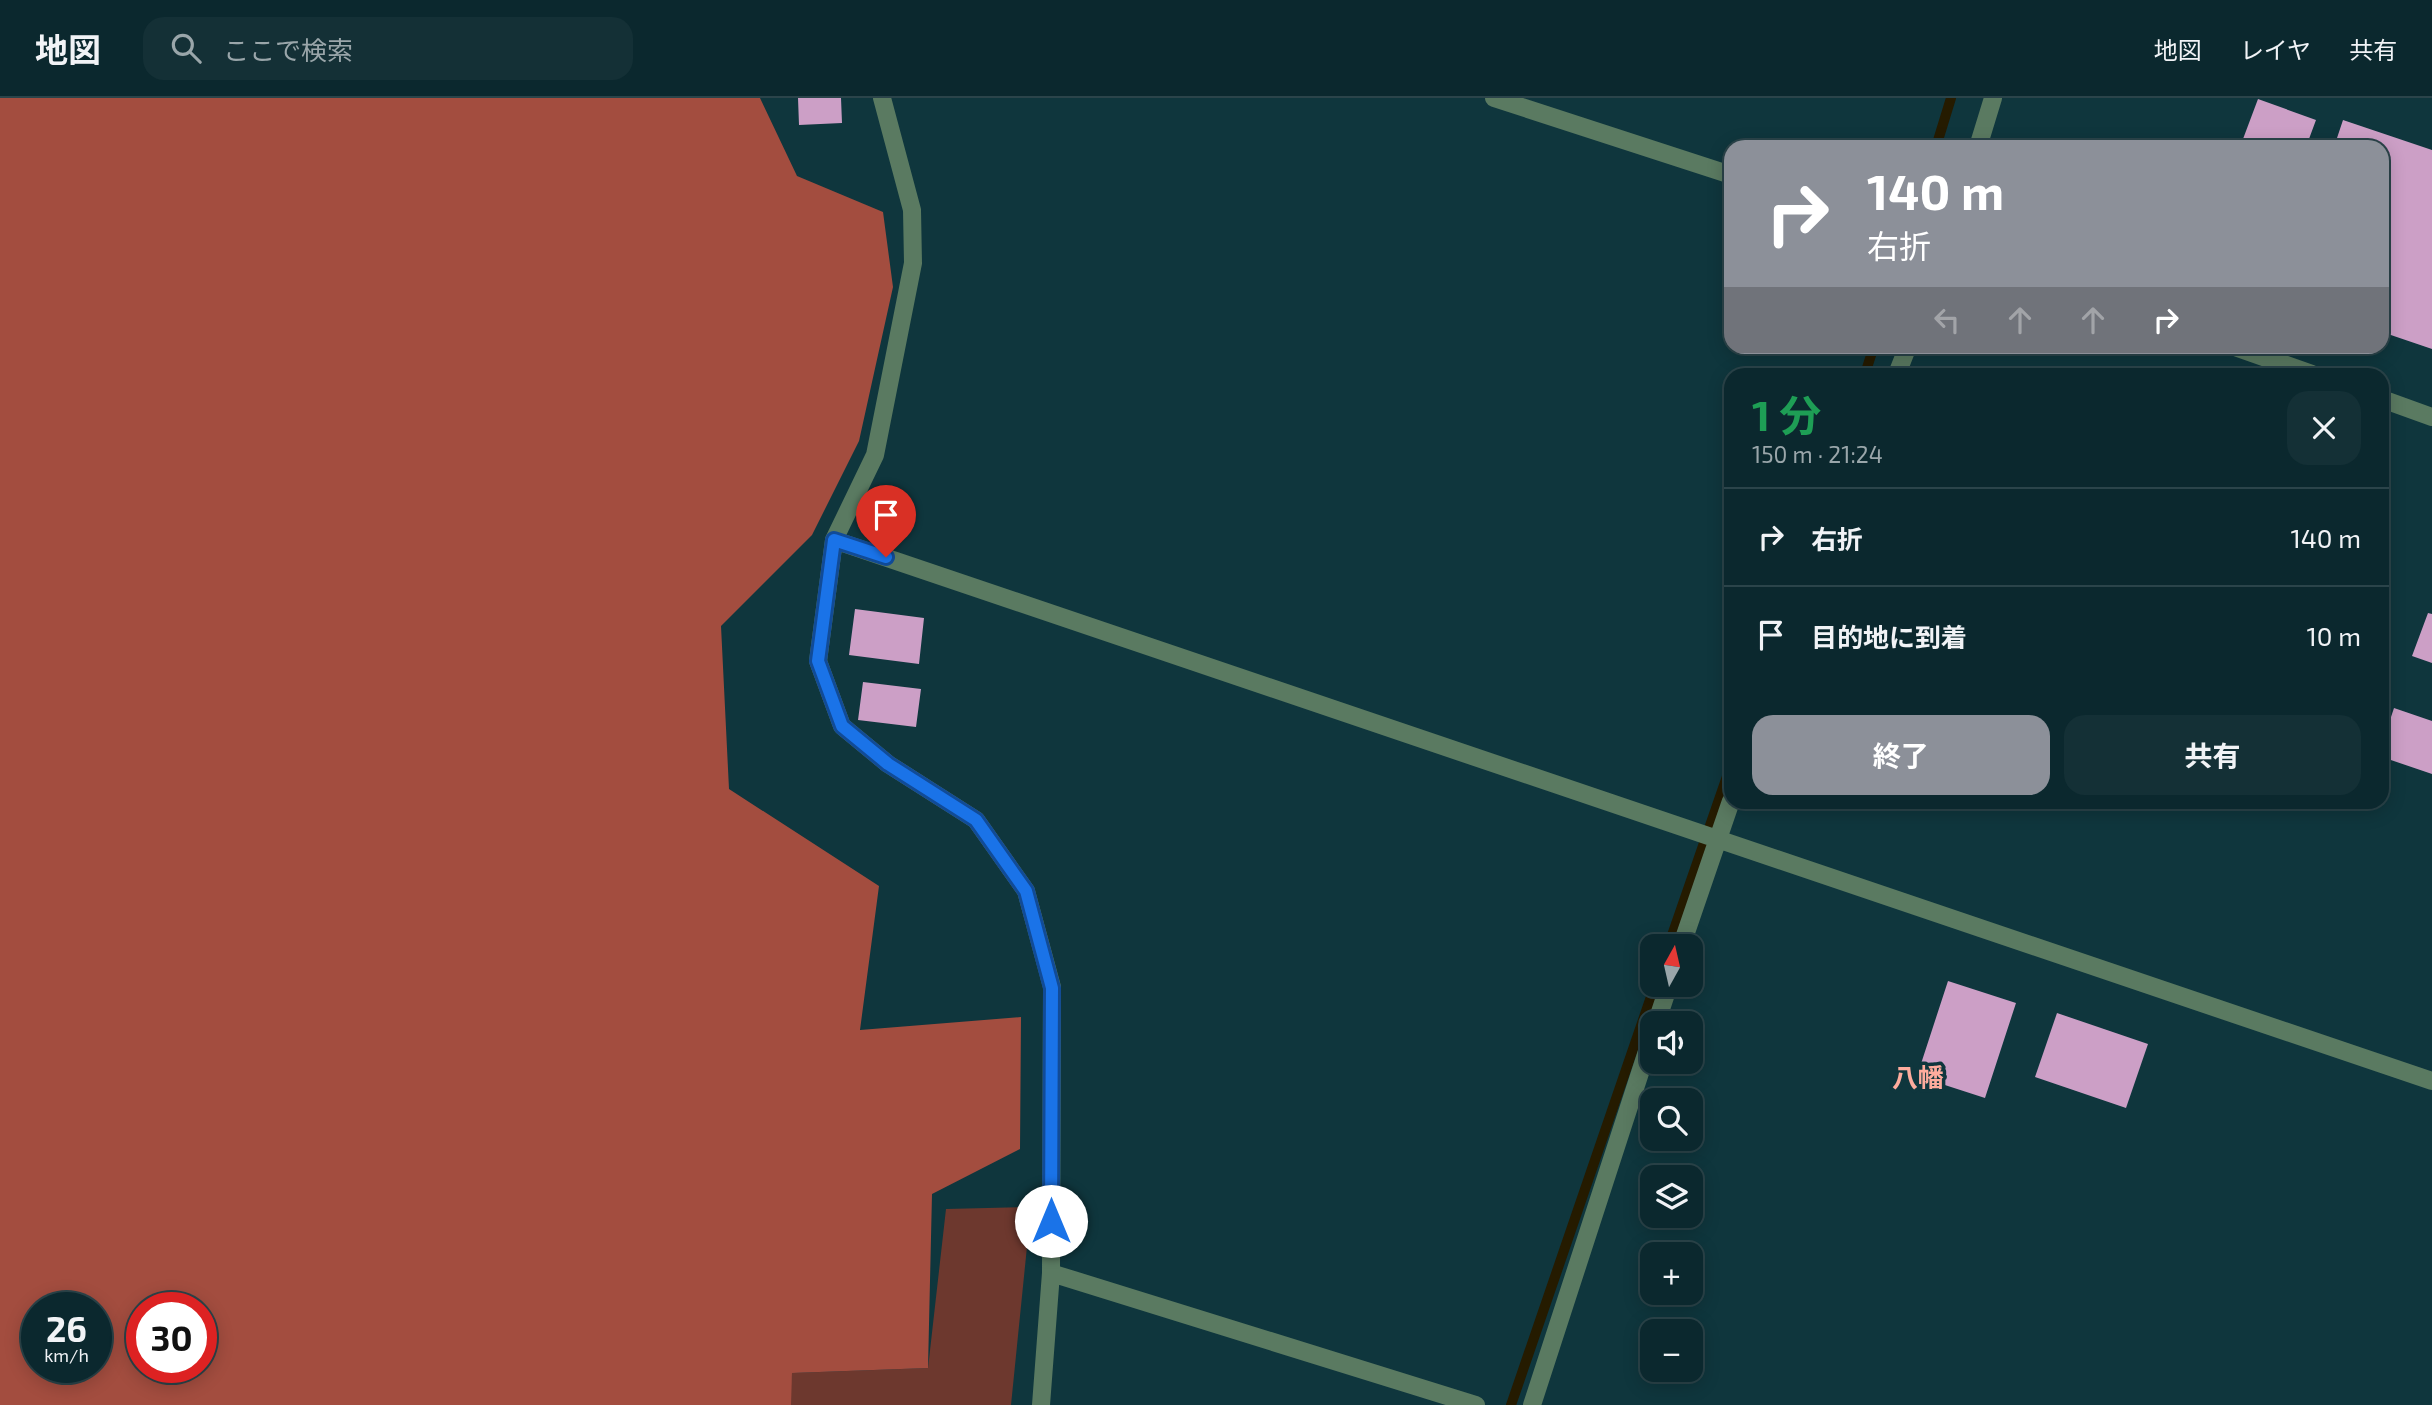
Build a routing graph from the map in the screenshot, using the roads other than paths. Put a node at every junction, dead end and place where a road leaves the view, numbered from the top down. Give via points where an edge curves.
1 (883, 98) edge
2 (1494, 98) edge
3 (1993, 98) edge
4 (1980, 140) edge
5 (1724, 173) edge
6 (2255, 354) edge
7 (2295, 368) edge
8 (2389, 402) edge
9 (2432, 417) edge
10 (834, 540) junction
11 (1728, 809) edge
12 (1716, 839) junction
13 (1685, 934) edge
14 (1640, 1074) edge
15 (2432, 1081) edge
16 (1051, 1273) junction
17 (1041, 1405) edge
18 (1476, 1405) edge
19 (1532, 1405) edge

1 - 10 street via 912,210 913,263 876,455
2 - 5 street
3 - 4 street
6 - 7 street
8 - 9 street
10 - 12 street
10 - 16 street via 818,661 842,726 888,764 976,820 1026,891 1052,988
11 - 12 street
12 - 13 street
12 - 15 street
14 - 19 street
16 - 17 street
16 - 18 street

